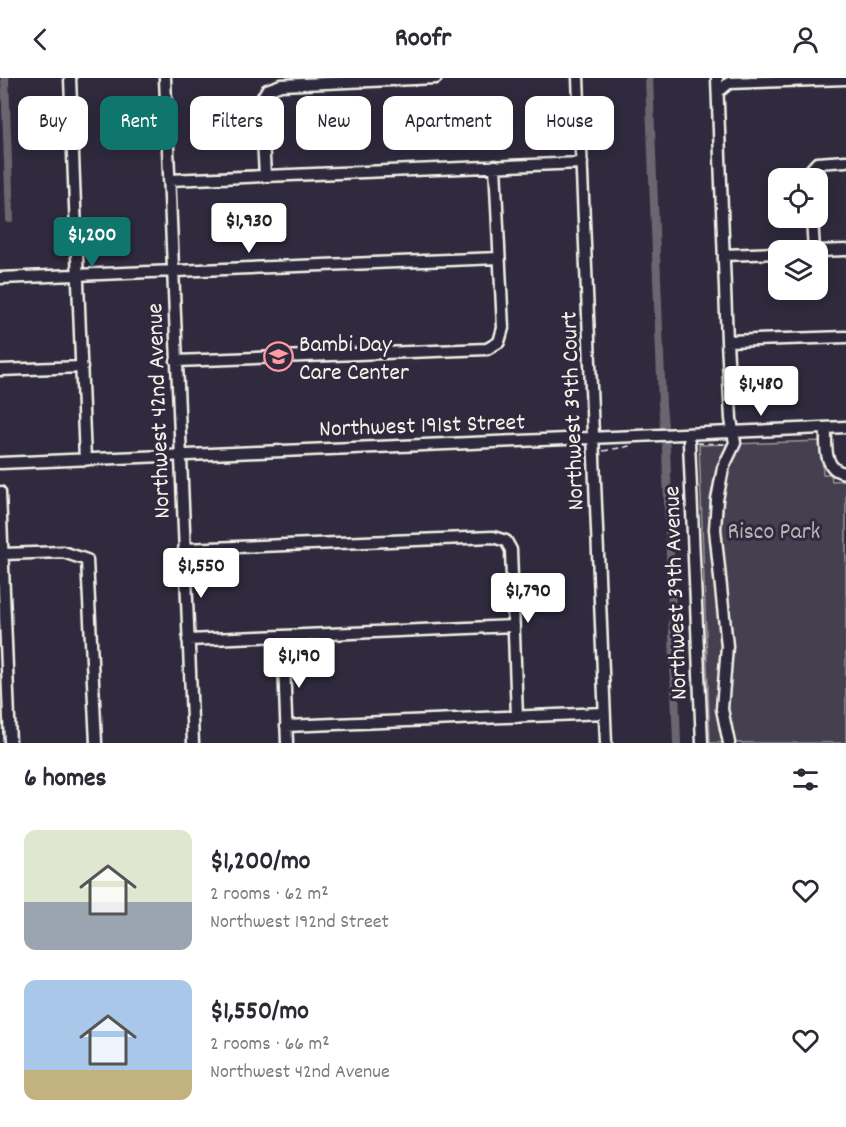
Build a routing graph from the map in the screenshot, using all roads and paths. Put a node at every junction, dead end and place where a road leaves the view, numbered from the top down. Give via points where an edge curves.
1 (69, 78) edge
2 (165, 78) edge
3 (436, 78) edge
4 (578, 78) edge
5 (717, 78) edge
6 (846, 79) edge
7 (718, 93) junction
8 (846, 162) edge
9 (582, 163) junction
10 (495, 166) junction
11 (814, 168) edge
12 (265, 176) junction
13 (169, 180) junction
14 (846, 250) edge
15 (828, 251) edge
16 (768, 253) edge
17 (724, 255) junction
18 (500, 258) junction
19 (172, 271) junction
20 (78, 276) junction
21 (0, 278) edge
22 (846, 337) edge
23 (727, 341) junction
24 (176, 361) junction
25 (82, 367) junction
26 (0, 370) edge
27 (846, 427) edge
28 (826, 428) junction
29 (734, 438) junction
30 (689, 441) joint
31 (594, 444) junction
32 (629, 446) dead end
33 (180, 455) junction
34 (85, 459) junction
35 (0, 463) edge
36 (846, 473) edge
37 (0, 492) edge
38 (184, 549) junction
39 (3, 554) junction
40 (514, 626) junction
41 (283, 636) junction
42 (188, 640) junction
43 (604, 713) junction
44 (517, 717) junction
45 (286, 726) junction
46 (10, 743) edge
47 (96, 743) edge
48 (193, 743) edge
49 (287, 743) edge
50 (606, 743) edge
51 (702, 743) edge
52 (729, 743) edge

1 - 20 street
2 - 13 street, Northwest 42nd Avenue
3 - 12 street via 281,85 267,90 261,100
4 - 9 street, Northwest 39th Court
5 - 7 street
6 - 7 street via 729,83
7 - 17 street
8 - 11 street via 817,163
9 - 10 street
9 - 31 street, Northwest 39th Court
10 - 12 street
10 - 18 street
12 - 13 street
13 - 19 street, Northwest 42nd Avenue
14 - 15 street
16 - 17 street
17 - 23 street
18 - 19 street
18 - 24 street via 502,328 499,342 487,349
19 - 20 street
19 - 24 street, Northwest 42nd Avenue
20 - 21 street
20 - 25 street
22 - 23 street
23 - 29 street
24 - 33 street, Northwest 42nd Avenue
25 - 26 street
25 - 34 street
27 - 28 street, Northwest 191st Street
28 - 29 street, Northwest 191st Street
28 - 36 street via 828,461
29 - 30 path via 705,444
29 - 31 street, Northwest 191st Street via 649,435
29 - 52 street via 723,468 715,529 727,646 722,709
30 - 51 street, Northwest 39th Avenue
31 - 32 path via 605,451
31 - 33 street, Northwest 191st Street
31 - 43 street, Northwest 39th Court
33 - 34 street, Northwest 191st Street
33 - 38 street, Northwest 42nd Avenue
34 - 35 street, Northwest 191st Street
37 - 39 street
38 - 40 street via 493,537 506,541 511,550
38 - 42 street, Northwest 42nd Avenue
39 - 46 street
39 - 47 street via 63,552 87,560
40 - 41 street
40 - 44 street
41 - 42 street
41 - 45 street
42 - 48 street, Northwest 42nd Avenue
43 - 44 street
43 - 50 street, Northwest 39th Court
44 - 45 street
45 - 49 street

